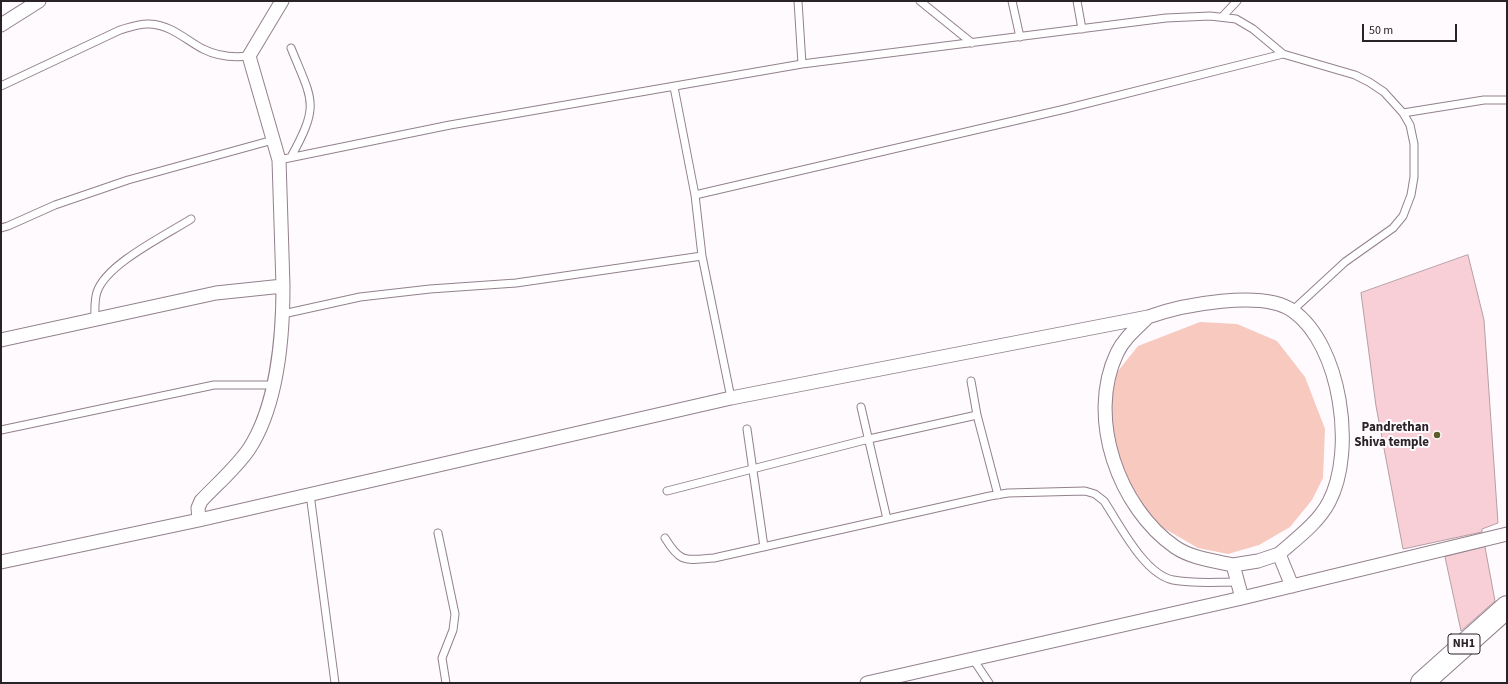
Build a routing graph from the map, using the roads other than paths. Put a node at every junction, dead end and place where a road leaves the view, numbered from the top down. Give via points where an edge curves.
1 (38, 1) edge
2 (282, 1) edge
3 (798, 1) edge
4 (920, 1) edge
5 (1012, 1) edge
6 (1077, 1) edge
7 (1237, 1) edge
8 (1222, 17) junction
9 (1, 24) edge
10 (1082, 29) junction
11 (1020, 36) junction
12 (972, 43) junction
13 (291, 48) dead end
14 (1283, 54) junction
15 (249, 56) junction
16 (802, 64) junction
17 (1, 86) edge
18 (674, 87) junction
19 (1507, 100) edge
20 (1403, 113) junction
21 (273, 140) junction
22 (285, 159) junction
23 (695, 195) junction
24 (191, 219) dead end
25 (1, 228) edge
26 (702, 256) junction
27 (283, 286) junction
28 (1293, 310) junction
29 (283, 314) junction
30 (1148, 317) junction
31 (96, 320) junction
32 (1, 340) edge
33 (971, 380) dead end
34 (274, 385) junction
35 (731, 398) junction
36 (861, 407) dead end
37 (977, 415) junction
38 (747, 429) dead end
39 (1, 430) edge
40 (869, 439) junction
41 (752, 469) junction
42 (667, 491) dead end
43 (310, 494) junction
44 (998, 495) junction
45 (199, 520) junction
46 (887, 520) junction
47 (438, 533) dead end
48 (1507, 534) edge
49 (664, 538) dead end
50 (764, 547) junction
51 (1279, 554) junction
52 (1, 562) edge
53 (1233, 565) junction
54 (1237, 582) junction
55 (1292, 586) junction
56 (1242, 598) junction
57 (1507, 607) edge
58 (1507, 623) edge
59 (973, 659) junction
60 (335, 683) edge
61 (446, 683) edge
62 (867, 683) edge
63 (989, 683) edge
64 (1422, 683) edge
65 (1441, 683) edge

1 - 9 street
2 - 15 street
3 - 16 lane
4 - 12 lane
5 - 11 lane
6 - 10 lane
7 - 8 lane
8 - 10 lane via 1166,18
8 - 14 lane via 1236,18
10 - 11 lane
11 - 12 lane
12 - 16 lane
13 - 22 lane via 311,99 311,111 305,132
14 - 20 lane via 1355,75 1384,92
14 - 23 lane via 1065,109
15 - 17 lane via 216,54 161,26 137,25 120,30
15 - 21 street
16 - 18 lane
18 - 22 lane via 450,125
18 - 23 lane
19 - 20 lane via 1484,100
20 - 28 lane via 1410,126 1414,150 1414,177 1403,216 1393,228 1346,262
21 - 22 street
21 - 25 lane via 128,180 55,205
22 - 27 street
23 - 26 lane
24 - 31 lane via 111,271 97,292
26 - 29 lane via 516,284 430,289 360,297
26 - 35 lane
27 - 29 street
27 - 31 street via 216,293
28 - 30 street via 1252,299 1188,306
28 - 51 street via 1311,329 1332,371 1343,428 1342,460 1329,502 1310,527
29 - 34 street
30 - 35 street
30 - 53 street via 1127,337 1117,352 1111,368 1105,401 1109,446 1126,491 1146,522 1176,548 1190,555
31 - 32 street
33 - 37 lane
34 - 39 lane via 214,385
34 - 45 street via 249,449 201,501 198,508
35 - 43 street
36 - 40 lane
37 - 40 lane
37 - 44 lane
38 - 41 lane
40 - 41 lane
40 - 46 lane
41 - 42 lane
41 - 50 lane
43 - 45 street
43 - 60 lane
44 - 46 lane
44 - 54 lane via 1085,491 1095,494 1104,501 1146,564 1159,574 1172,580
45 - 52 street
46 - 50 lane
47 - 61 lane via 454,614 453,630 442,658
48 - 55 street
49 - 50 lane via 674,553 688,560 714,558
51 - 53 street via 1258,562
51 - 55 street
53 - 54 street
54 - 56 street
55 - 56 street
56 - 59 street
57 - 64 highway, NH1
58 - 65 highway, NH1
59 - 62 street
59 - 63 lane

